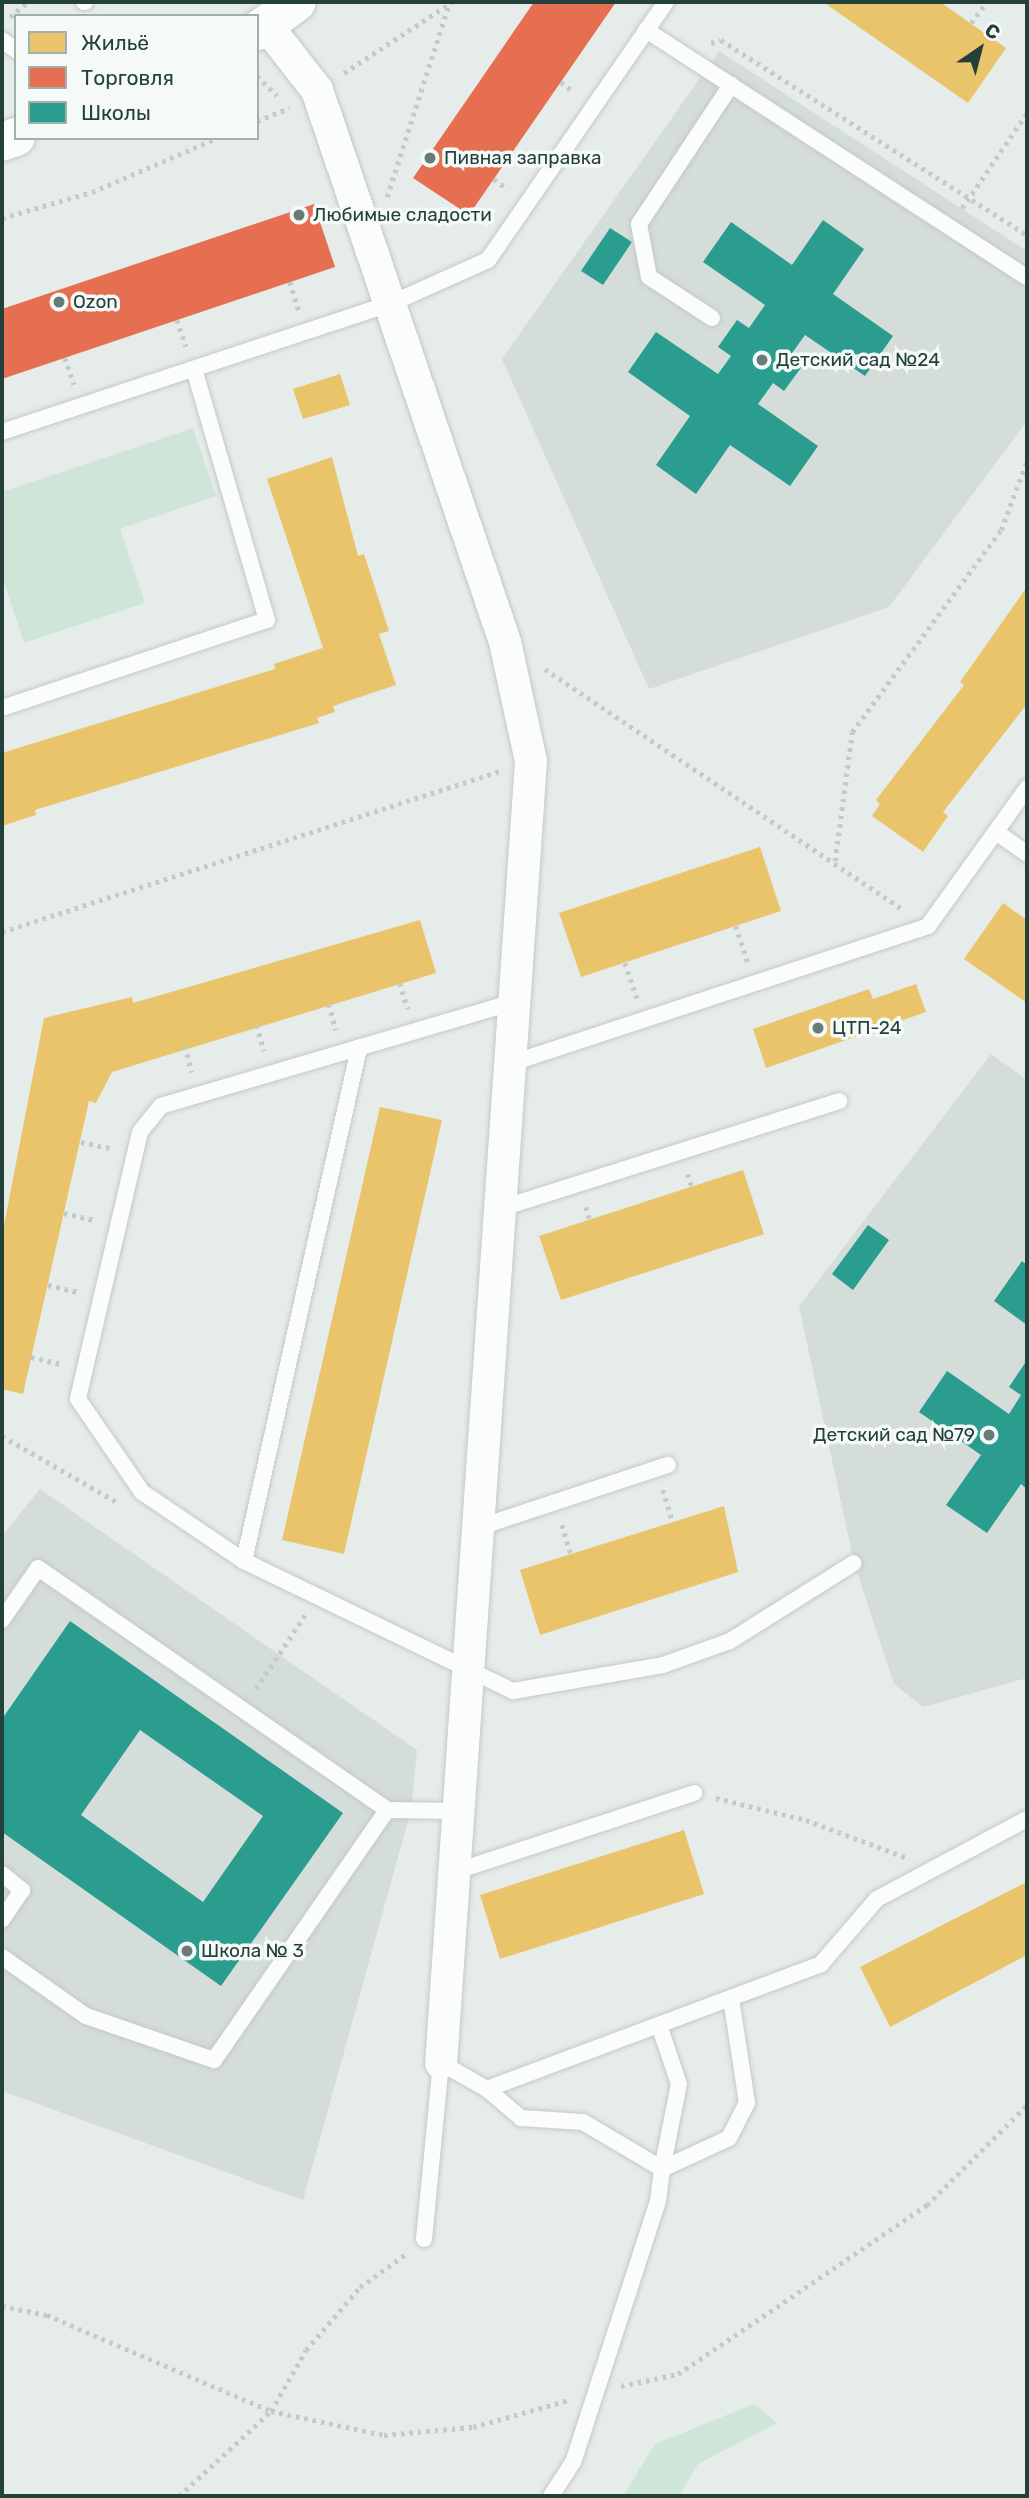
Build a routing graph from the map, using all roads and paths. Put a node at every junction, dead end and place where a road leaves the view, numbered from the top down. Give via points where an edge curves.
1 (28, 2) edge
2 (297, 2) edge
3 (666, 2) edge
4 (986, 2) edge
5 (450, 3) edge
6 (3, 23) edge
7 (971, 23) dead end
8 (262, 28) edge
9 (646, 30) junction
10 (679, 51) junction
11 (731, 85) junction
12 (317, 90) junction
13 (1027, 113) edge
14 (259, 120) edge
15 (212, 140) edge
16 (968, 199) junction
17 (2, 218) edge
18 (949, 226) junction
19 (1027, 234) edge
20 (371, 248) junction
21 (1027, 277) edge
22 (390, 304) junction
23 (712, 318) dead end
24 (194, 369) junction
25 (2, 432) edge
26 (1027, 461) edge
27 (505, 642) junction
28 (2, 708) edge
29 (531, 761) junction
30 (1027, 788) edge
31 (996, 832) junction
32 (1027, 854) edge
33 (835, 861) junction
34 (736, 926) dead end
35 (928, 926) junction
36 (2, 932) edge
37 (625, 963) dead end
38 (755, 983) junction
39 (514, 1002) junction
40 (644, 1020) junction
41 (359, 1048) junction
42 (509, 1065) junction
43 (839, 1101) dead end
44 (80, 1142) dead end
45 (135, 1154) junction
46 (499, 1209) junction
47 (662, 1467) joint
48 (673, 1523) dead end
49 (477, 1528) junction
50 (244, 1561) junction
51 (854, 1563) dead end
52 (306, 1614) dead end
53 (2, 1620) edge
54 (468, 1672) junction
55 (242, 1709) junction
56 (694, 1793) joint
57 (387, 1810) junction
58 (458, 1811) junction
59 (1027, 1819) edge
60 (935, 1868) junction
61 (454, 1872) junction
62 (2, 1874) edge
63 (2, 1920) edge
64 (2, 1957) edge
65 (730, 1998) junction
66 (659, 2025) junction
67 (441, 2063) junction
68 (487, 2090) junction
69 (1027, 2105) edge
70 (662, 2169) junction
71 (424, 2239) joint
72 (2, 2305) edge
73 (596, 2392) junction
74 (271, 2411) junction
75 (179, 2496) edge
76 (551, 2496) edge

1 - 6 path
2 - 8 street
3 - 9 lane
4 - 7 path
5 - 12 path
5 - 20 path
8 - 12 street
9 - 10 lane
9 - 22 lane via 488,260
10 - 11 lane
10 - 16 path via 721,40
11 - 18 lane
11 - 23 lane via 639,224 649,277
12 - 14 path
12 - 20 street
13 - 16 path
15 - 17 path via 92,192
16 - 18 path
16 - 19 path
18 - 21 lane
20 - 22 street
22 - 24 lane
22 - 27 street
24 - 25 lane
24 - 28 lane via 267,620
26 - 33 path via 1001,530 852,732
27 - 29 street
27 - 33 path
29 - 36 path
29 - 39 street
30 - 31 lane
31 - 32 lane
31 - 35 lane
33 - 35 path
34 - 38 path
35 - 38 lane
37 - 40 path
38 - 40 lane
39 - 41 lane
39 - 42 street
40 - 42 lane
41 - 45 lane via 161,1106 140,1132
41 - 50 lane
42 - 46 street
43 - 46 lane
44 - 45 path
45 - 50 lane via 78,1399 142,1492
46 - 49 street
47 - 48 path
47 - 49 lane
49 - 54 street
50 - 54 lane
51 - 54 lane via 730,1641 663,1665 513,1691
52 - 55 path
53 - 55 lane via 38,1568
54 - 58 street
55 - 57 lane
56 - 60 path via 806,1820
56 - 61 lane
57 - 58 lane
57 - 64 lane via 214,2060 86,2016
58 - 61 street
59 - 60 lane
60 - 65 lane via 877,1899 821,1964
61 - 67 street
62 - 63 lane via 22,1891
65 - 66 lane
65 - 70 lane via 747,2104 729,2138
66 - 68 lane
66 - 70 lane via 679,2084
67 - 68 lane
67 - 71 lane
68 - 70 lane via 521,2118 583,2122
69 - 73 path via 928,2205 678,2374
70 - 73 lane via 658,2201
71 - 74 path via 360,2287 306,2350
72 - 74 path via 47,2315
73 - 74 path via 473,2427 384,2435
73 - 76 lane via 573,2462
74 - 75 path

